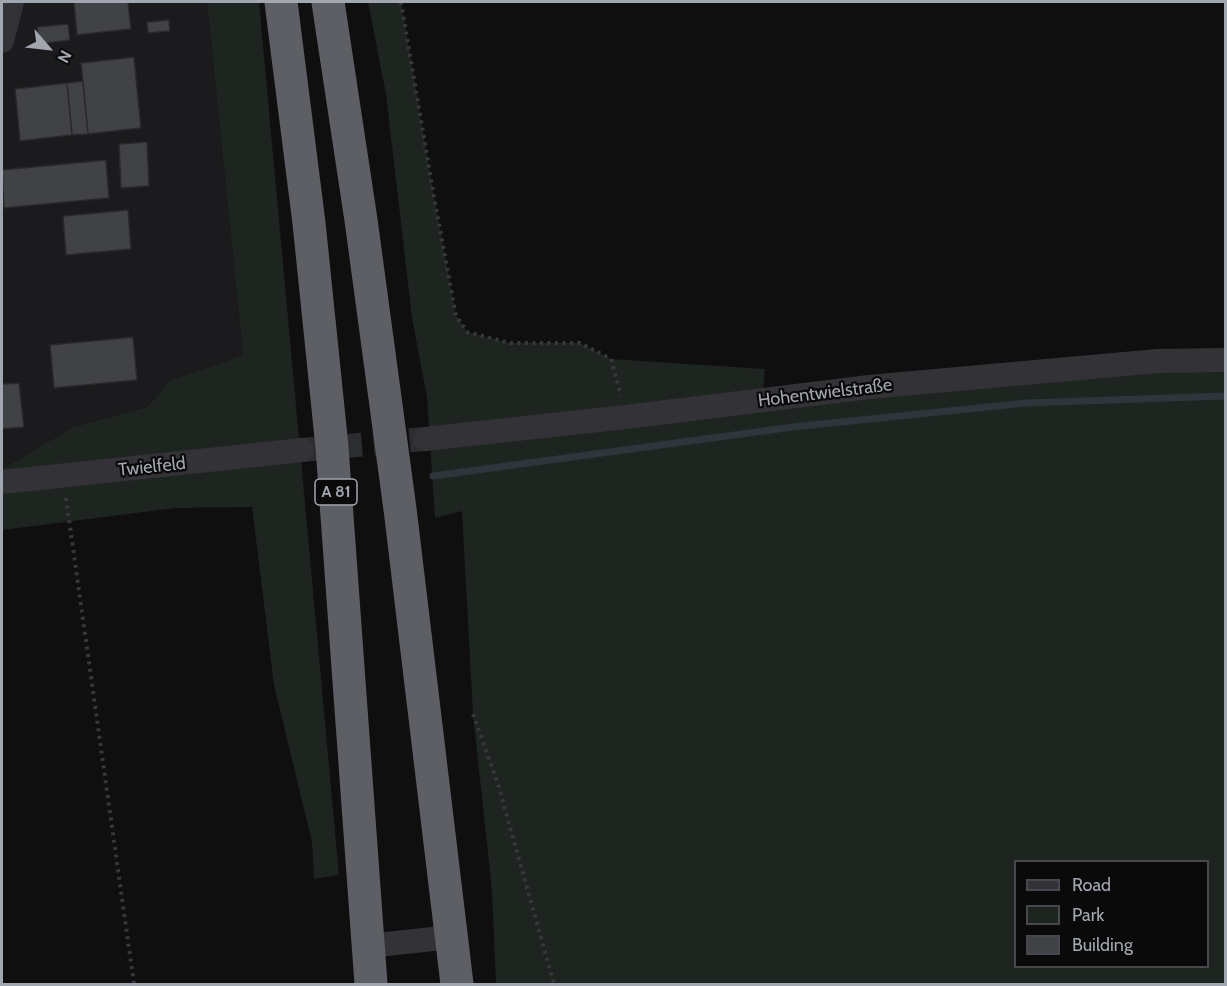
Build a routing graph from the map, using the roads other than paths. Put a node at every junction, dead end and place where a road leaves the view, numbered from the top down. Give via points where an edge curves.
1 (12, 2) edge
2 (281, 2) edge
3 (328, 2) edge
4 (2, 41) edge
5 (1226, 360) edge
6 (425, 438) tunnel mouth
7 (302, 450) tunnel mouth
8 (2, 482) edge
9 (451, 937) junction
10 (368, 946) junction
11 (370, 984) edge
12 (457, 984) edge

1 - 4 street
2 - 10 highway, A 81 via 332,447
3 - 9 highway via 400,509
5 - 6 street, Hohentwielstraße via 1158,361 869,387
7 - 8 street, Twielfeld
9 - 10 street
9 - 12 highway
10 - 11 highway, A 81

